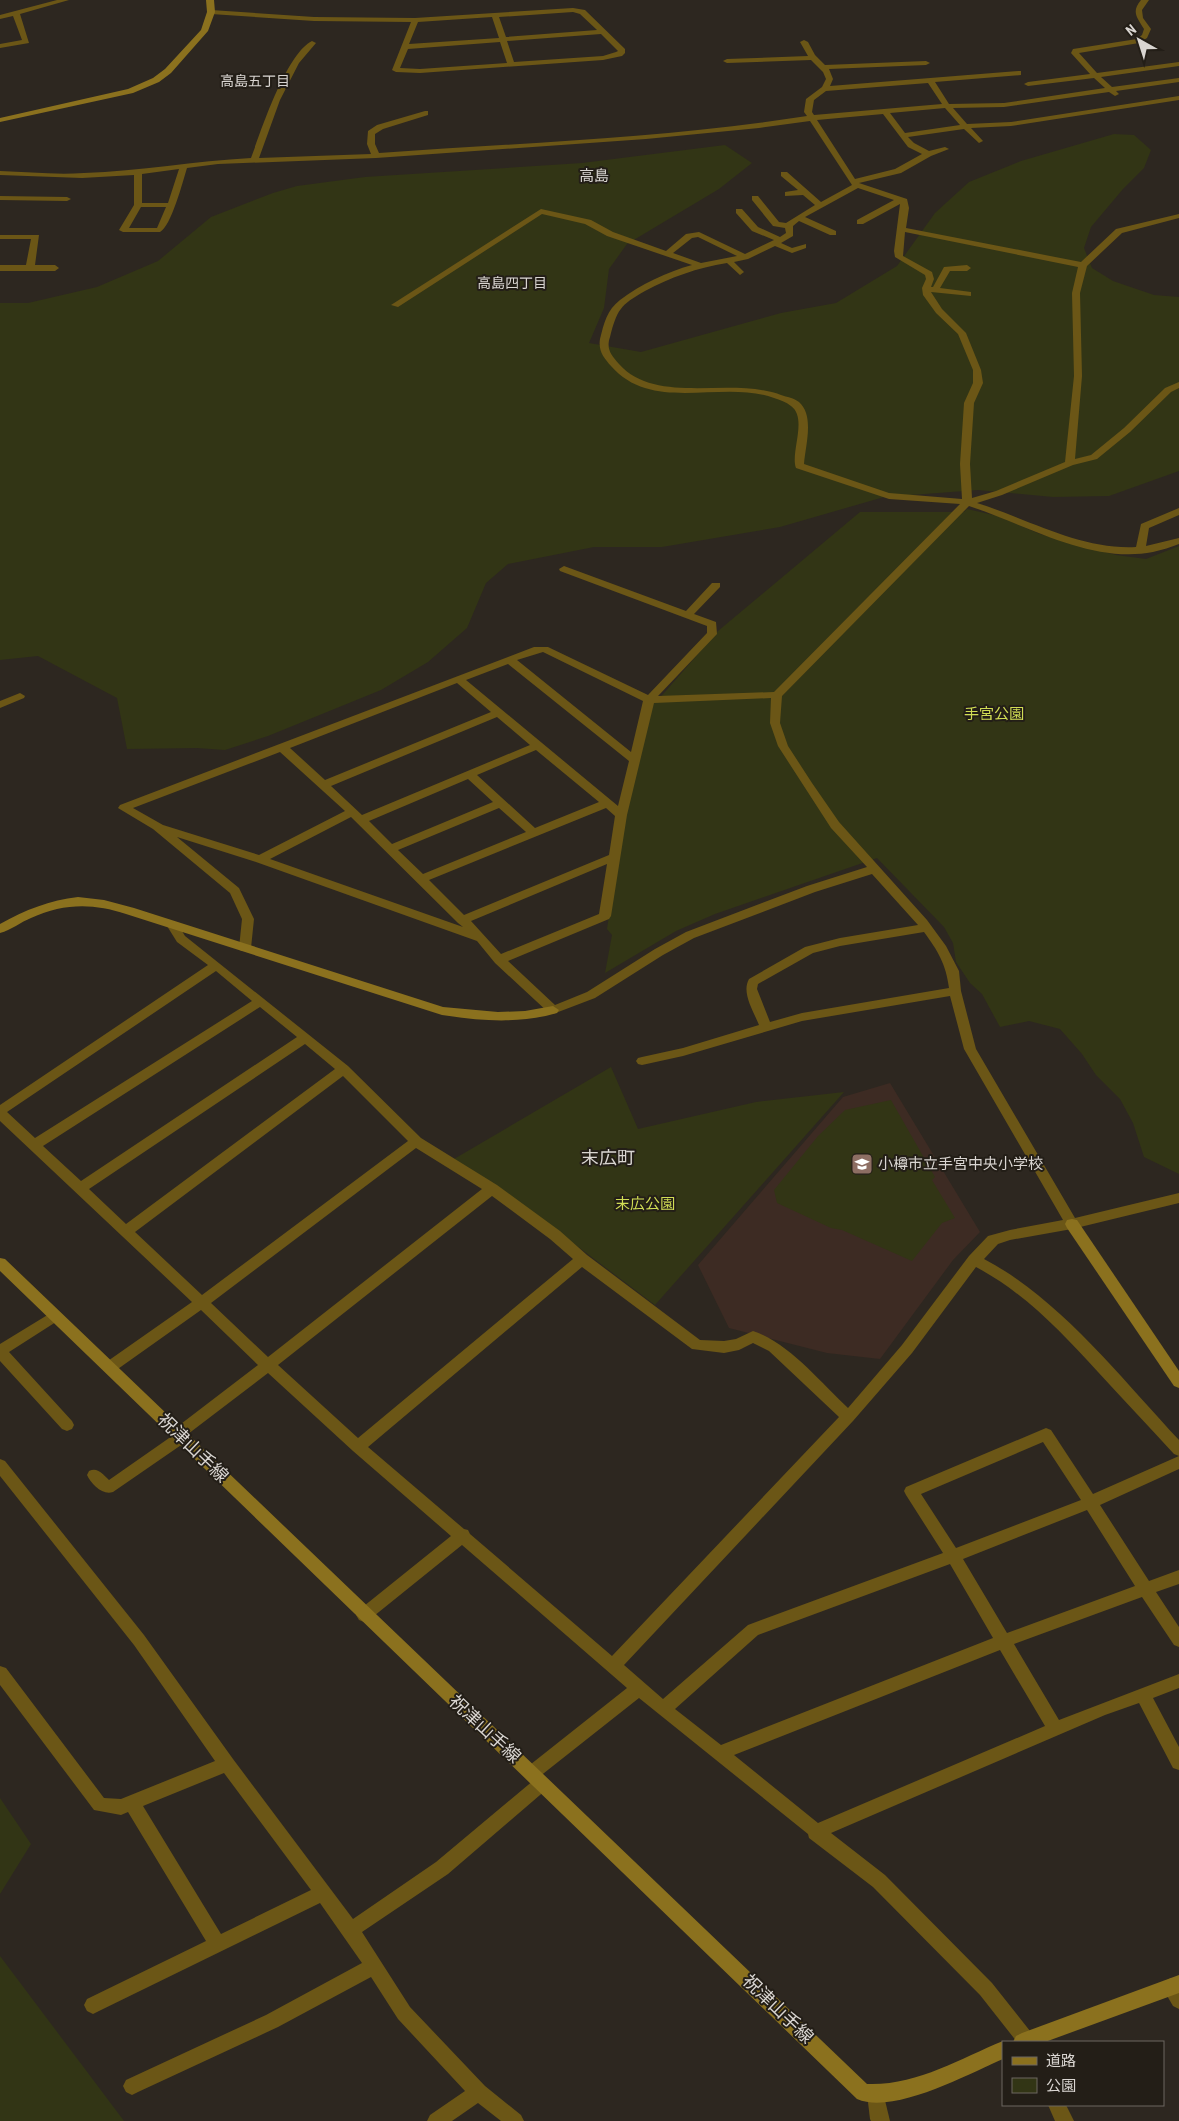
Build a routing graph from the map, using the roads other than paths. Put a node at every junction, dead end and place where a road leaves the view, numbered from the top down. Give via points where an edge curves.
1 (65, 0) edge
2 (210, 0) edge
3 (1145, 0) edge
4 (211, 12) junction
5 (16, 13) junction
6 (495, 15) junction
7 (0, 17) edge
8 (415, 20) junction
9 (602, 32) junction
10 (502, 40) junction
11 (804, 42) dead end
12 (312, 43) dead end
13 (0, 46) edge
14 (405, 47) junction
15 (918, 55) dead end
16 (812, 58) junction
17 (727, 61) dead end
18 (926, 63) dead end
19 (511, 64) junction
20 (892, 64) junction
21 (1179, 64) edge
22 (1164, 66) junction
23 (824, 67) junction
24 (1018, 73) dead end
25 (1097, 75) junction
26 (1179, 80) edge
27 (932, 81) junction
28 (1028, 84) dead end
29 (824, 89) junction
30 (1111, 90) junction
31 (1179, 98) edge
32 (1127, 105) junction
33 (947, 106) junction
34 (425, 112) dead end
35 (885, 112) junction
36 (811, 118) junction
37 (0, 120) edge
38 (966, 126) junction
39 (904, 136) junction
40 (979, 142) dead end
41 (945, 149) dead end
42 (928, 154) junction
43 (376, 156) junction
44 (254, 160) junction
45 (184, 166) junction
46 (138, 172) junction
47 (0, 173) edge
48 (784, 174) dead end
49 (855, 184) junction
50 (804, 192) junction
51 (788, 194) dead end
52 (0, 198) edge
53 (755, 198) dead end
54 (67, 199) dead end
55 (902, 200) junction
56 (138, 205) junction
57 (171, 205) junction
58 (821, 206) junction
59 (739, 211) dead end
60 (1179, 216) edge
61 (800, 218) junction
62 (860, 222) dead end
63 (789, 226) junction
64 (901, 229) junction
65 (833, 233) dead end
66 (0, 237) edge
67 (778, 242) junction
68 (803, 246) dead end
69 (667, 254) junction
70 (745, 257) junction
71 (729, 261) junction
72 (700, 265) junction
73 (1083, 265) junction
74 (0, 268) edge
75 (30, 268) junction
76 (55, 268) dead end
77 (967, 268) dead end
78 (740, 272) dead end
79 (931, 289) junction
80 (968, 294) dead end
81 (395, 305) dead end
82 (1179, 385) edge
83 (1070, 463) junction
84 (967, 503) junction
85 (1179, 511) edge
86 (1179, 541) edge
87 (1140, 550) junction
88 (564, 569) dead end
89 (716, 585) dead end
90 (688, 615) junction
91 (509, 659) junction
92 (459, 680) junction
93 (777, 695) junction
94 (20, 696) dead end
95 (649, 700) junction
96 (0, 705) edge
97 (498, 713) junction
98 (536, 746) junction
99 (283, 748) junction
100 (634, 760) junction
101 (469, 774) junction
102 (323, 784) junction
103 (501, 803) junction
104 (605, 804) junction
105 (352, 812) junction
106 (620, 815) junction
107 (361, 820) junction
108 (157, 826) junction
109 (534, 832) junction
110 (390, 849) junction
111 (614, 856) junction
112 (260, 859) junction
113 (874, 870) junction
114 (421, 879) junction
115 (462, 920) junction
116 (173, 926) junction
117 (926, 928) junction
118 (0, 929) edge
119 (482, 939) junction
120 (245, 948) junction
121 (499, 960) junction
122 (216, 965) junction
123 (955, 991) junction
124 (260, 1001) junction
125 (553, 1010) junction
126 (766, 1028) junction
127 (305, 1038) junction
128 (642, 1061) dead end
129 (344, 1069) junction
130 (2, 1116) edge
131 (416, 1141) junction
132 (35, 1144) junction
133 (80, 1188) junction
134 (492, 1188) junction
135 (1179, 1198) edge
136 (1072, 1224) junction
137 (126, 1232) junction
138 (582, 1259) junction
139 (974, 1260) junction
140 (1, 1266) edge
141 (202, 1302) junction
142 (54, 1316) junction
143 (0, 1352) edge
144 (268, 1365) junction
145 (110, 1367) junction
146 (1179, 1382) edge
147 (848, 1417) junction
148 (67, 1425) dead end
149 (180, 1436) junction
150 (358, 1447) junction
151 (1179, 1450) edge
152 (1179, 1462) edge
153 (0, 1465) edge
154 (94, 1475) dead end
155 (1092, 1502) junction
156 (463, 1535) junction
157 (954, 1556) junction
158 (1179, 1577) edge
159 (1144, 1590) junction
160 (364, 1615) junction
161 (1179, 1640) edge
162 (1004, 1641) junction
163 (613, 1666) junction
164 (0, 1673) edge
165 (1179, 1681) edge
166 (639, 1688) junction
167 (1143, 1694) junction
168 (663, 1709) junction
169 (1056, 1730) junction
170 (718, 1754) junction
171 (1179, 1763) edge
172 (227, 1764) junction
173 (537, 1778) junction
174 (132, 1802) junction
175 (816, 1832) junction
176 (322, 1893) junction
177 (351, 1930) junction
178 (218, 1944) junction
179 (374, 1966) junction
180 (1176, 1991) edge
181 (93, 2005) dead end
182 (1025, 2041) edge
183 (1029, 2041) edge
184 (1002, 2050) edge
185 (132, 2086) dead end
186 (479, 2092) junction
187 (876, 2094) junction
188 (1058, 2106) edge
189 (436, 2121) edge
190 (515, 2121) edge
191 (881, 2121) edge
192 (1065, 2121) edge

1 - 5 street
2 - 4 street
3 - 25 street via 1138,10 1147,28 1144,38 1076,51 1077,57
4 - 8 street
4 - 37 street via 204,30 156,80 130,91
5 - 7 street
5 - 13 street via 26,41
6 - 8 street
6 - 9 street via 573,10 582,12
6 - 10 street
8 - 14 street
9 - 10 street
9 - 19 street via 622,51 619,54 603,58
10 - 14 street
10 - 19 street
11 - 16 street
12 - 44 street via 296,62 276,100
14 - 19 street via 396,70
15 - 20 street via 898,58
16 - 17 street
16 - 23 street
18 - 20 street
20 - 23 street
21 - 22 street
22 - 25 street
22 - 26 street
23 - 29 street via 829,77
24 - 27 street
25 - 28 street
25 - 30 street
26 - 30 street
27 - 29 street
27 - 33 street
29 - 36 street via 810,99 808,112
30 - 32 street
30 - 33 street via 1004,104
31 - 32 street
32 - 38 street via 1010,124
33 - 35 street
33 - 38 street
34 - 43 street via 380,126 370,133
35 - 36 street
35 - 39 street
36 - 43 street via 646,137
36 - 49 street
38 - 39 street
38 - 40 street
39 - 42 street via 911,145
41 - 42 street
42 - 49 street via 898,171
43 - 44 street
44 - 45 street
45 - 46 street
45 - 57 street
46 - 47 street via 82,176
46 - 56 street
48 - 50 street
49 - 55 street
49 - 58 street
50 - 51 street
50 - 58 street
52 - 54 street
53 - 63 street via 776,224
55 - 62 street
55 - 64 street via 905,208
56 - 57 street
56 - 57 street via 123,230 160,230
58 - 61 street
59 - 67 street via 755,229
60 - 73 street via 1119,231
61 - 63 street
61 - 65 street
63 - 67 street via 790,234
64 - 73 street
64 - 79 street via 899,257 929,274
66 - 75 street via 36,237
67 - 68 street via 792,251
67 - 70 street
69 - 70 street via 689,236 699,234
69 - 72 street
69 - 81 street via 610,234 588,222 540,211
70 - 71 street
71 - 72 street
71 - 78 street
72 - 84 street via 646,287 612,313 602,345 616,367 650,387 674,391 731,389 782,396 800,409 803,428 799,466 884,495
73 - 83 street via 1076,294 1078,376
74 - 75 street
75 - 76 street
77 - 79 street via 946,269
79 - 80 street
79 - 84 street via 927,295 962,333 977,370 978,383 969,403 965,464
82 - 83 street via 1168,390 1094,457
83 - 84 street
84 - 87 street via 1078,543 1108,550
84 - 93 street
85 - 87 street via 1144,526
86 - 87 street
88 - 90 street
89 - 90 street
90 - 95 street via 712,624 712,634
91 - 92 street
91 - 95 street via 544,649
91 - 100 street
92 - 97 street
92 - 99 street
93 - 95 street
93 - 113 street via 775,723 783,746 835,825
94 - 96 street
95 - 100 street
97 - 98 street
97 - 102 street
98 - 101 street
98 - 104 street
99 - 102 street
99 - 108 street via 124,808
100 - 106 street
101 - 103 street
101 - 107 street
102 - 105 street
103 - 109 street
103 - 110 street
104 - 106 street
104 - 109 street
105 - 107 street
105 - 112 street
106 - 111 street
107 - 110 street
108 - 112 street
108 - 120 street via 235,891 248,918
109 - 114 street
110 - 114 street
111 - 115 street
111 - 121 street via 606,916
112 - 119 street
113 - 117 street
113 - 125 street via 811,889 690,935 592,995
114 - 115 street
115 - 119 street
116 - 118 street via 117,906 76,901 37,910
116 - 120 street
116 - 122 street via 181,939
117 - 123 street via 953,971
117 - 126 street via 809,950 753,982 751,989
119 - 121 street
120 - 125 street via 442,1011 482,1017 527,1016
121 - 125 street
122 - 124 street
122 - 130 street
123 - 126 street via 802,1017
123 - 136 street via 970,1049
124 - 127 street
124 - 132 street
126 - 128 street
127 - 129 street
127 - 133 street
129 - 131 street
129 - 137 street
130 - 132 street
131 - 134 street
131 - 141 street
132 - 133 street
133 - 137 street
134 - 138 street
134 - 144 street
135 - 136 street
136 - 139 street via 993,1240
136 - 146 street
137 - 141 street
138 - 147 street via 697,1345 724,1347 753,1336 774,1347
138 - 150 street
139 - 147 street via 907,1349
139 - 151 street via 999,1273 1049,1312
140 - 142 street, 祝津山手線
141 - 144 street
141 - 145 street
142 - 143 street
142 - 145 street, 祝津山手線
143 - 148 street
144 - 149 street
144 - 150 street
145 - 149 street, 祝津山手線
147 - 163 street
149 - 154 street via 108,1488
149 - 160 street, 祝津山手線
150 - 156 street
152 - 155 street
153 - 172 street via 139,1640
155 - 157 street
155 - 157 street via 1046,1434 911,1491
155 - 159 street
156 - 160 street
156 - 163 street
157 - 162 street
157 - 168 street via 753,1630
158 - 159 street
159 - 161 street
159 - 162 street
160 - 173 street, 祝津山手線
162 - 169 street
162 - 170 street
163 - 166 street
164 - 174 street via 100,1805 121,1807
165 - 167 street
166 - 168 street
166 - 173 street
167 - 169 street
167 - 171 street
168 - 170 street
169 - 175 street
170 - 175 street
172 - 174 street
172 - 176 street
173 - 177 street via 442,1868
173 - 187 street, 祝津山手線 via 863,2092
174 - 178 street
175 - 182 street via 879,1881 986,1989
176 - 177 street
176 - 178 street
177 - 179 street
178 - 181 street
179 - 185 street via 272,2021
179 - 186 street via 404,2013
180 - 183 street
184 - 187 street via 905,2091
186 - 189 street
186 - 190 street
187 - 191 street
188 - 192 street

